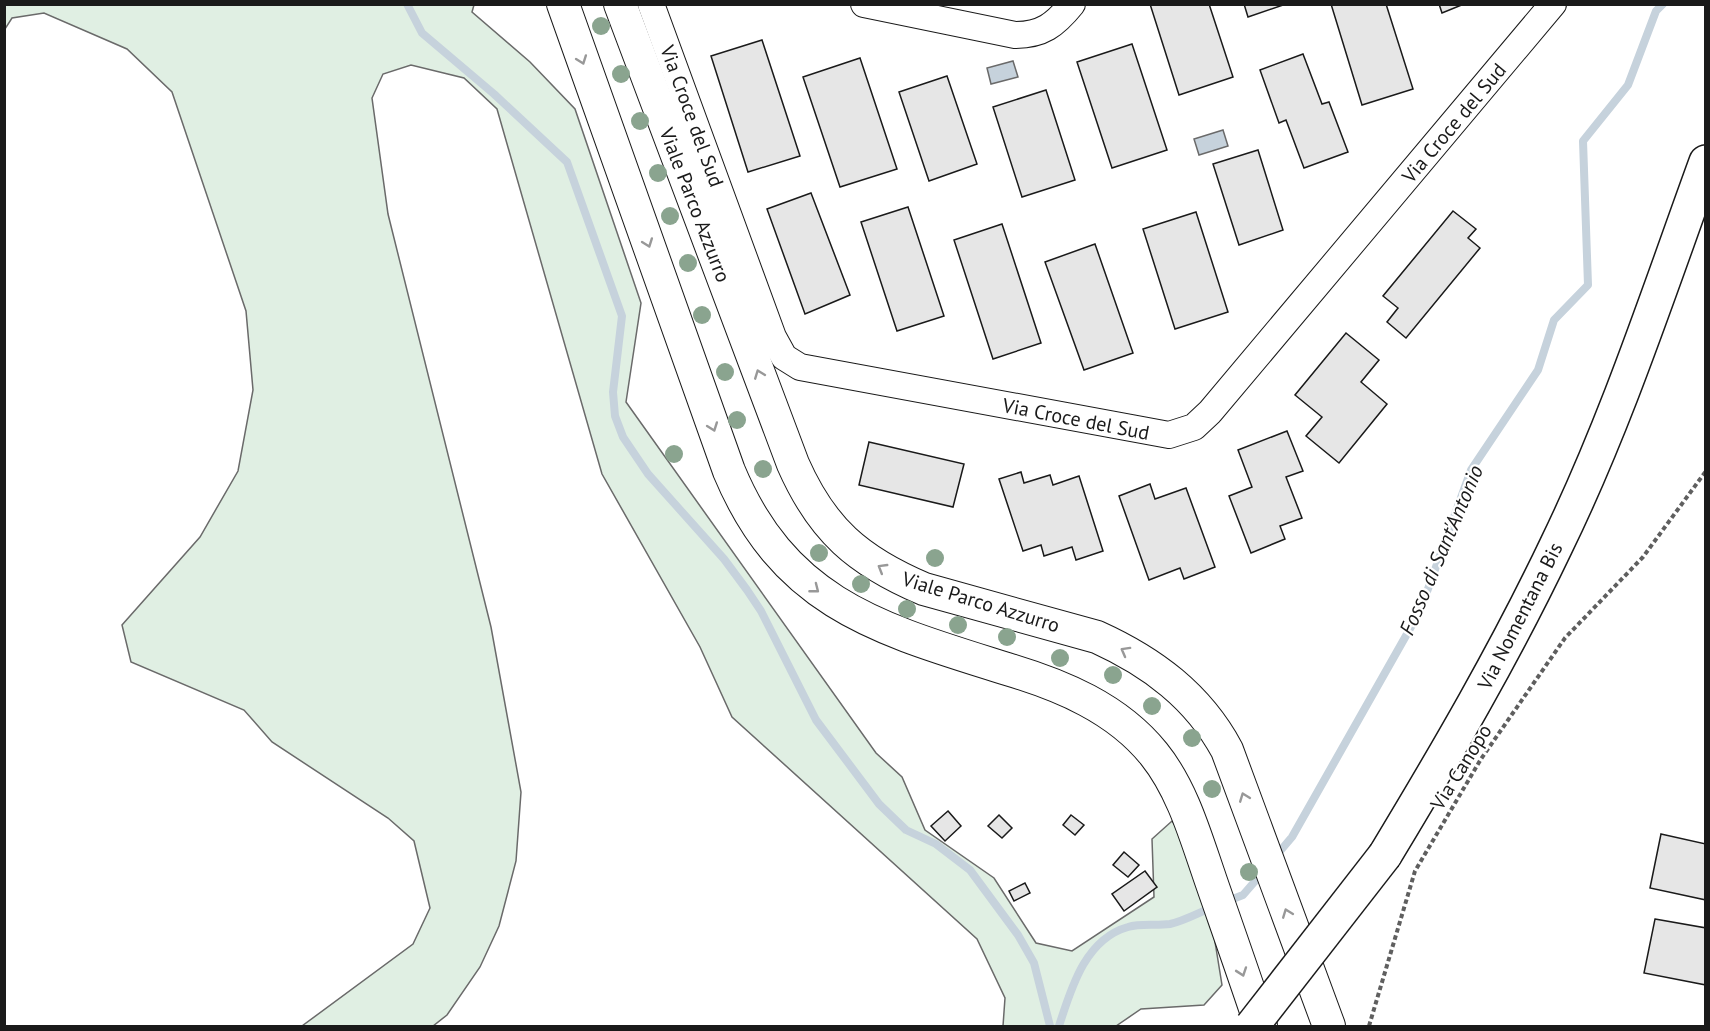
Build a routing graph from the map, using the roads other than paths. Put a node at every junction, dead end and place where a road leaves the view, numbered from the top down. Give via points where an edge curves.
1 (563, 4) edge
2 (620, 4) edge
3 (651, 4) edge
4 (864, 4) edge
5 (1072, 4) edge
6 (1553, 4) edge
7 (1706, 162) edge
8 (1252, 1026) edge
9 (1261, 1026) edge
10 (1329, 1026) edge

1 -> 9 street via 729,471 761,533 807,583 854,615 924,643 1046,681 1090,701 1154,753 1191,822
10 -> 2 street, Viale Parco Azzurro via 1227,750 1197,705 1162,674 1097,638 900,579 856,552 821,517 793,464
3 - 6 street, Via Croce del Sud via 773,337 784,357 800,367 1169,435 1194,427 1210,412
4 - 5 street via 1015,35 1049,28
7 - 8 main road, Via Nomentana Bis, bridge via 1628,379 1557,545 1464,724 1384,855

